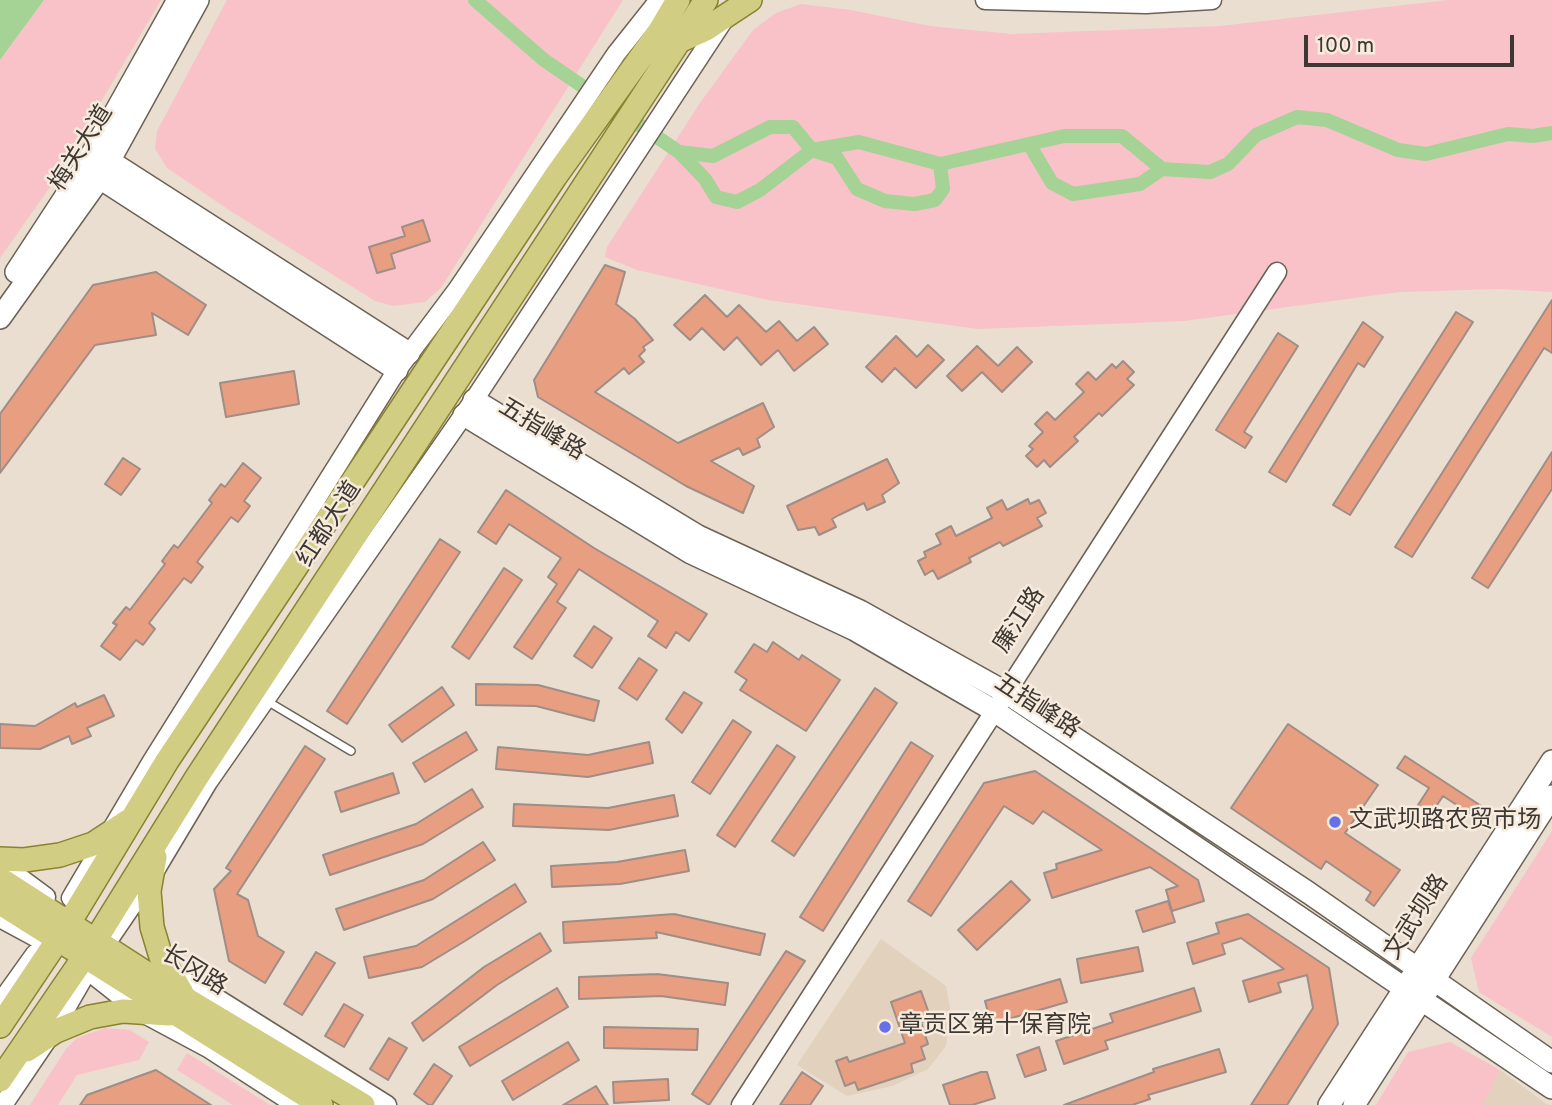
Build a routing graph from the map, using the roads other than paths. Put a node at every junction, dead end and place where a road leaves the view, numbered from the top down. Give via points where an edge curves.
1 (178, 0) edge
2 (198, 0) edge
3 (659, 0) edge
4 (670, 0) edge
5 (678, 0) edge
6 (706, 0) edge
7 (750, 0) edge
8 (985, 0) edge
9 (1212, 0) edge
10 (731, 7) edge
11 (668, 37) junction
12 (625, 61) junction
13 (97, 164) junction
14 (545, 173) junction
15 (1277, 272) dead end
16 (0, 297) edge
17 (0, 318) edge
18 (403, 362) junction
19 (469, 408) junction
20 (1005, 692) junction
21 (265, 701) junction
22 (993, 710) junction
23 (351, 751) dead end
24 (1552, 761) edge
25 (1552, 796) edge
26 (136, 814) junction
27 (107, 836) junction
28 (160, 839) junction
29 (0, 861) edge
30 (0, 878) edge
31 (150, 879) junction
32 (0, 903) edge
33 (0, 918) edge
34 (59, 929) junction
35 (94, 952) junction
36 (168, 972) junction
37 (1426, 974) junction
38 (1412, 993) junction
39 (0, 1003) edge
40 (180, 1007) junction
41 (139, 1011) junction
42 (0, 1026) edge
43 (51, 1034) junction
44 (1552, 1062) edge
45 (6, 1071) edge
46 (1552, 1088) edge
47 (3, 1105) edge
48 (296, 1105) edge
49 (321, 1105) edge
50 (363, 1105) edge
51 (387, 1105) edge
52 (741, 1105) edge
53 (1329, 1105) edge
54 (1354, 1105) edge

1 - 13 main road, 梅关大道
2 - 13 main road, 梅关大道
3 - 12 street
4 - 11 main road
5 - 11 main road, 红都大道
6 - 11 main road, 红都大道
7 - 10 main road
8 - 9 street via 1146,4
10 - 11 main road via 706,29
10 - 19 street
11 - 12 main road, 红都大道
11 - 28 main road, 红都大道 via 652,82 583,191
12 - 14 main road, 红都大道
13 - 16 main road, 梅关大道
13 - 17 main road, 梅关大道
13 - 18 main road
14 - 18 street
14 - 26 main road, 红都大道
15 - 20 street, 廉江路
18 - 27 street
19 - 20 main road, 五指峰路 via 698,536 860,611
19 - 21 street
19 - 22 main road, 五指峰路 via 691,553 855,630
20 - 22 street, 廉江路
20 - 37 main road, 五指峰路
21 - 23 lane
21 - 31 street via 208,782
22 - 38 main road, 五指峰路
22 - 52 street, 廉江路
24 - 37 main road, 文武坝路
25 - 37 main road, 文武坝路
26 - 27 main road
26 - 34 main road, 红都大道
27 - 29 main road via 60,855
27 - 34 street
28 - 31 main road
28 - 35 main road, 红都大道
29 - 34 street
30 - 34 main road, 长冈路
31 - 35 street
31 - 36 main road via 152,927
32 - 34 main road, 长冈路
33 - 34 street
34 - 35 main road, 长冈路
34 - 39 street
34 - 42 main road, 红都大道
35 - 36 street
35 - 40 main road, 长冈路
35 - 41 street
35 - 43 street
35 - 45 main road, 红都大道
36 - 40 main road
36 - 51 street
37 - 38 main road, 文武坝路
37 - 44 main road, 五指峰路
38 - 46 main road, 五指峰路
38 - 53 main road, 文武坝路
38 - 54 main road, 文武坝路
40 - 41 main road
40 - 49 main road, 长冈路
40 - 50 main road, 长冈路
41 - 43 main road via 90,1017
41 - 48 street via 208,1048
43 - 45 main road
43 - 47 street

